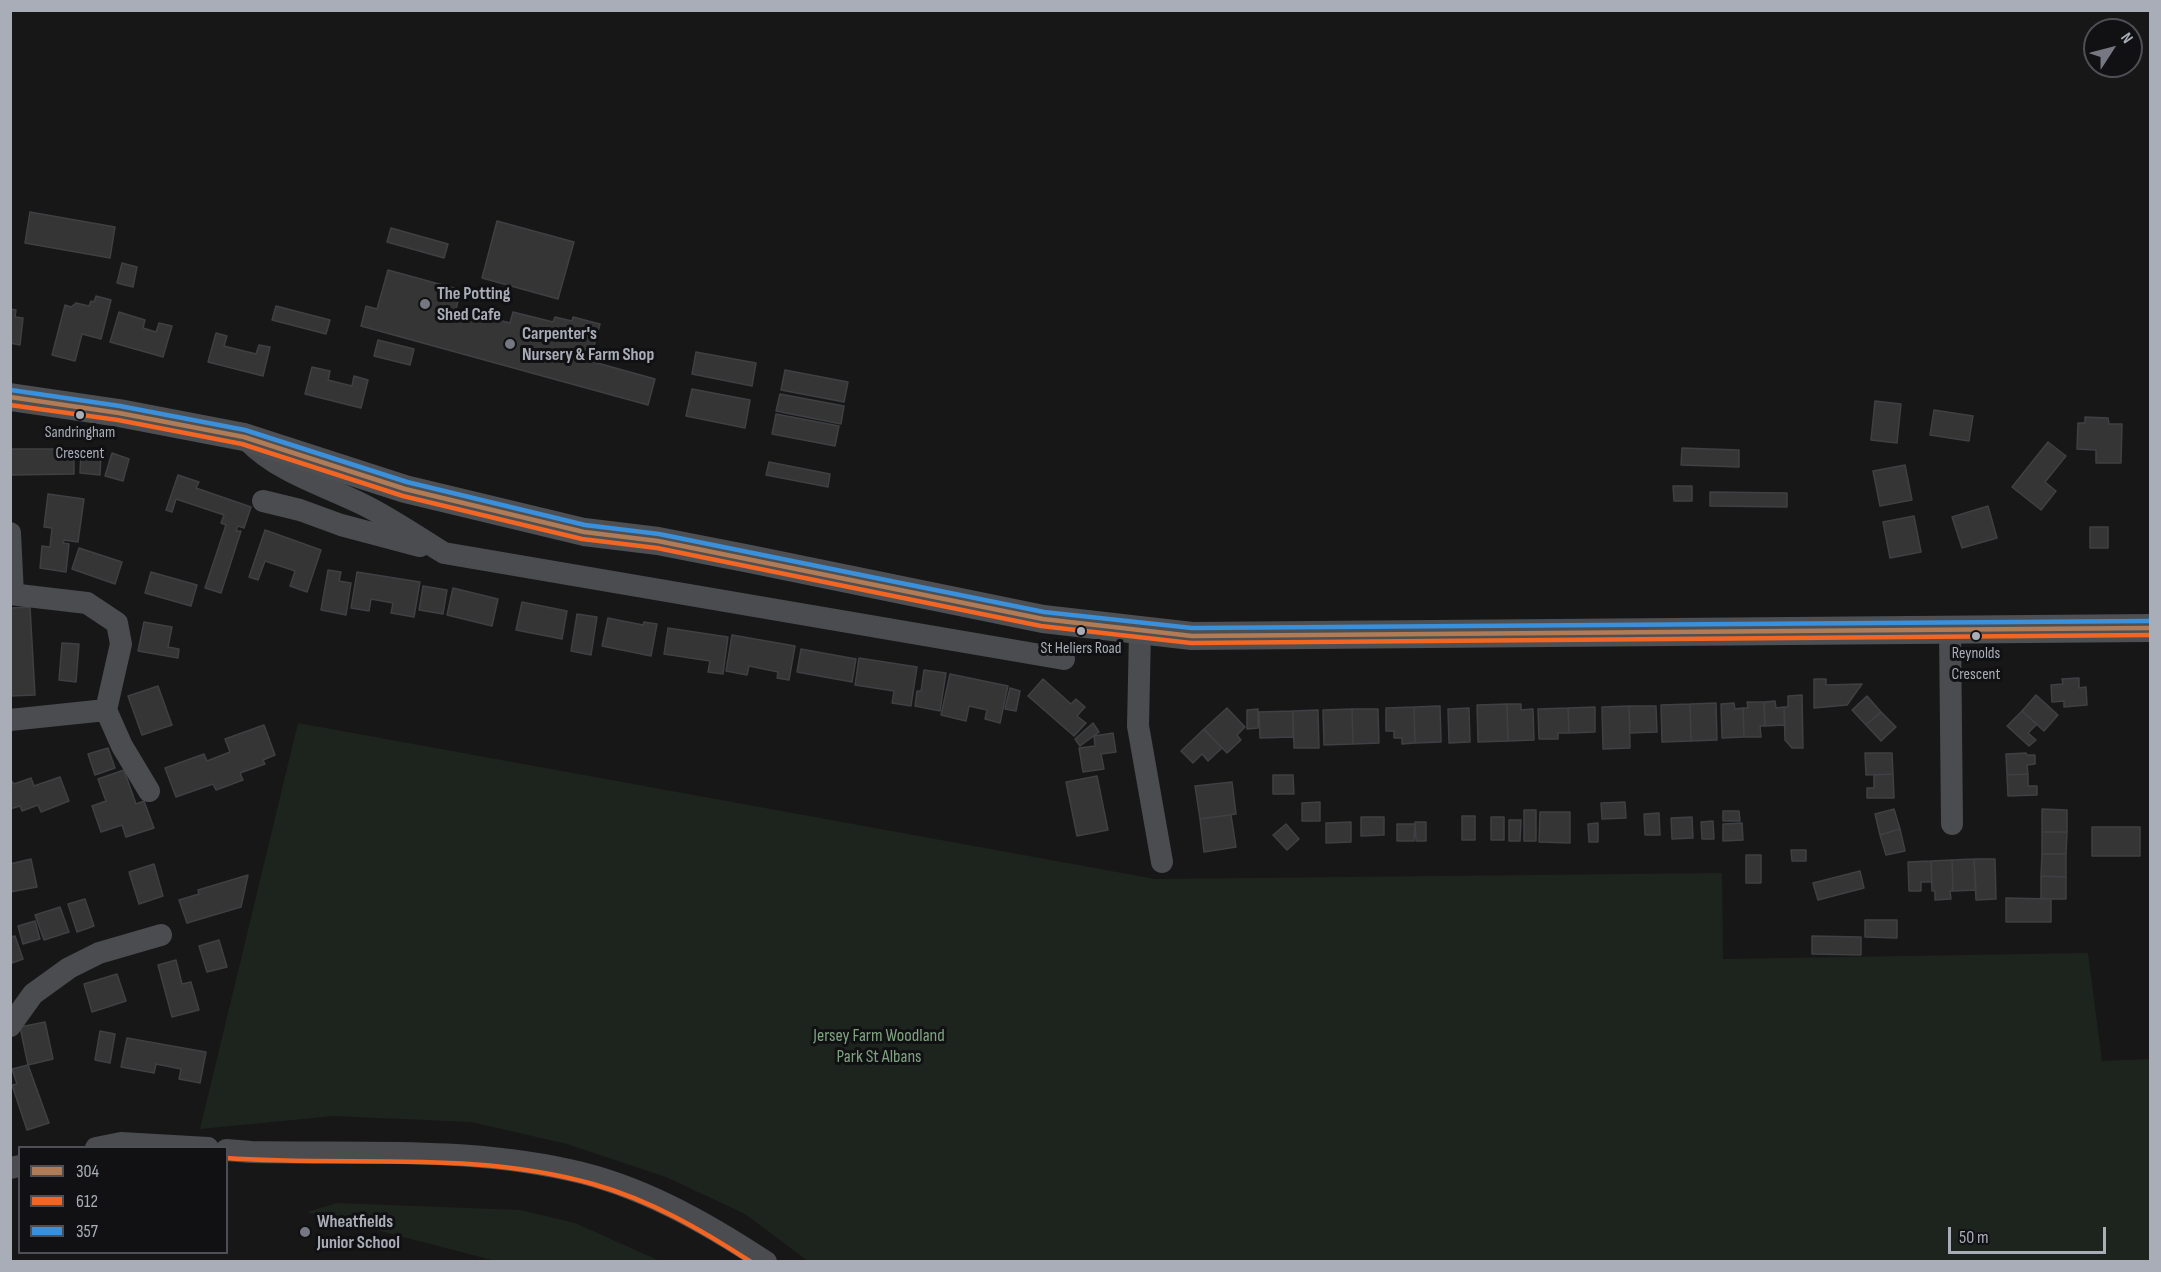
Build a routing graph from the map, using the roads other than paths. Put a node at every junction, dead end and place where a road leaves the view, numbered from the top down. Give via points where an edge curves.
1 (10, 398) edge
2 (244, 436) junction
3 (263, 501) dead end
4 (10, 533) edge
5 (444, 553) junction
6 (12, 594) edge
7 (2151, 628) edge
8 (1950, 630) junction
9 (1140, 631) junction
10 (1064, 659) dead end
11 (106, 710) junction
12 (10, 720) edge
13 (150, 791) dead end
14 (1952, 824) dead end
15 (1162, 862) dead end
16 (161, 935) dead end
17 (10, 1026) edge
18 (106, 1146) edge
19 (173, 1146) edge
20 (228, 1150) edge
21 (766, 1262) edge

1 - 2 main road
2 - 5 street via 274,463 364,505
2 - 9 main road via 405,489 584,532 658,541 1043,619
3 - 5 street
4 - 6 street
5 - 10 street
6 - 11 street via 87,603 117,623 121,644
7 - 8 main road
8 - 9 main road via 1192,636
8 - 14 street
9 - 15 street via 1138,726
11 - 12 street
11 - 13 street via 122,746
16 - 17 street via 99,953 69,968 33,994
18 - 19 street
20 - 21 street via 487,1156 570,1170 652,1198

